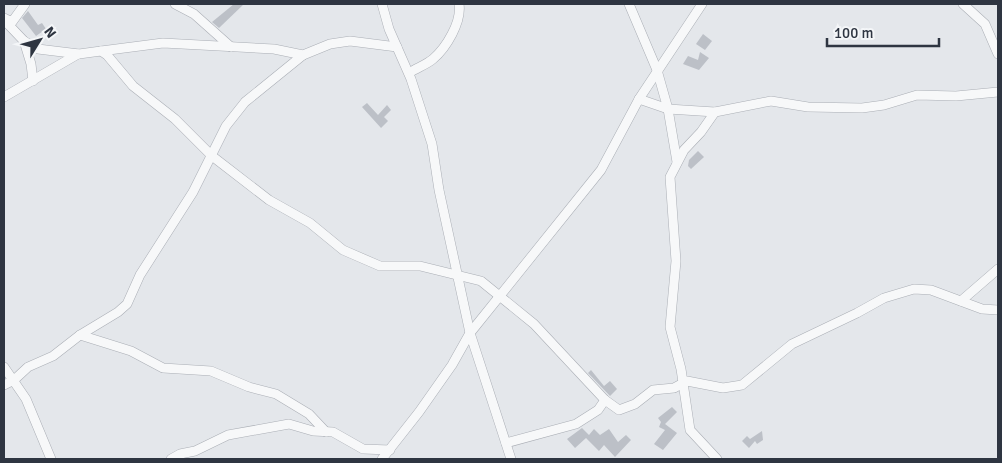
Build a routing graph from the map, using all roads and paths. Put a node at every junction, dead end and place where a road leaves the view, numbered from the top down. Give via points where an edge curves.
1 (25, 4) edge
2 (175, 4) edge
3 (382, 4) edge
4 (460, 4) edge
5 (629, 4) edge
6 (702, 4) edge
7 (963, 4) edge
8 (4, 19) edge
9 (24, 41) junction
10 (231, 47) junction
11 (397, 47) junction
12 (101, 52) junction
13 (79, 54) junction
14 (998, 54) edge
15 (303, 55) junction
16 (657, 70) junction
17 (409, 73) junction
18 (33, 81) junction
19 (998, 92) edge
20 (4, 97) edge
21 (639, 99) junction
22 (668, 109) junction
23 (715, 112) junction
24 (212, 156) junction
25 (677, 162) junction
26 (998, 269) edge
27 (458, 276) junction
28 (500, 295) junction
29 (961, 301) junction
30 (998, 310) edge
31 (470, 333) junction
32 (80, 335) junction
33 (4, 367) edge
34 (14, 380) junction
35 (682, 383) junction
36 (4, 385) edge
37 (605, 400) junction
38 (613, 407) junction
39 (598, 410) junction
40 (326, 432) junction
41 (506, 443) junction
42 (390, 450) junction
43 (713, 457) edge
44 (51, 459) edge
45 (171, 459) edge
46 (382, 459) edge
47 (510, 459) edge

1 - 8 street via 12,22
2 - 10 street via 194,14
3 - 11 street
4 - 17 street via 456,26 436,55
5 - 16 street
6 - 16 street
7 - 14 street via 985,24
8 - 9 street
9 - 13 street via 38,49
9 - 18 street
10 - 12 street via 163,43
10 - 15 street via 274,49
11 - 15 street via 350,41 330,44
11 - 17 street
12 - 13 street
12 - 24 street via 114,61 133,86 175,119
13 - 18 street
15 - 24 street via 240,108 222,132
16 - 21 street
16 - 22 street
17 - 27 street via 433,151
18 - 20 street
19 - 23 street via 917,95 862,108 808,107 771,101
21 - 22 street
21 - 28 street via 601,170
22 - 23 street
22 - 25 street
23 - 25 street
24 - 27 street via 269,200 304,218 338,247 363,260 387,268 420,266
24 - 32 street via 140,276 127,304
25 - 35 street via 670,185 676,254 670,327
26 - 29 street
27 - 28 street via 481,281
27 - 31 street
28 - 31 street
28 - 37 street via 534,324
29 - 30 street
29 - 35 street via 922,289 892,295 792,344 742,385 723,388 695,382
31 - 41 street
31 - 42 street via 452,364
32 - 34 street via 53,356 28,367
32 - 40 street via 131,351 163,368 211,371 276,394 308,414
33 - 34 street
34 - 36 street
34 - 44 street via 29,406
35 - 38 street via 674,388 647,393 625,410
35 - 43 street via 690,430
37 - 38 street
37 - 39 street
38 - 39 street
39 - 41 street via 576,424
40 - 42 street via 333,432 363,449
40 - 45 street via 289,424 261,427 228,435 196,452
41 - 47 street
42 - 46 street

